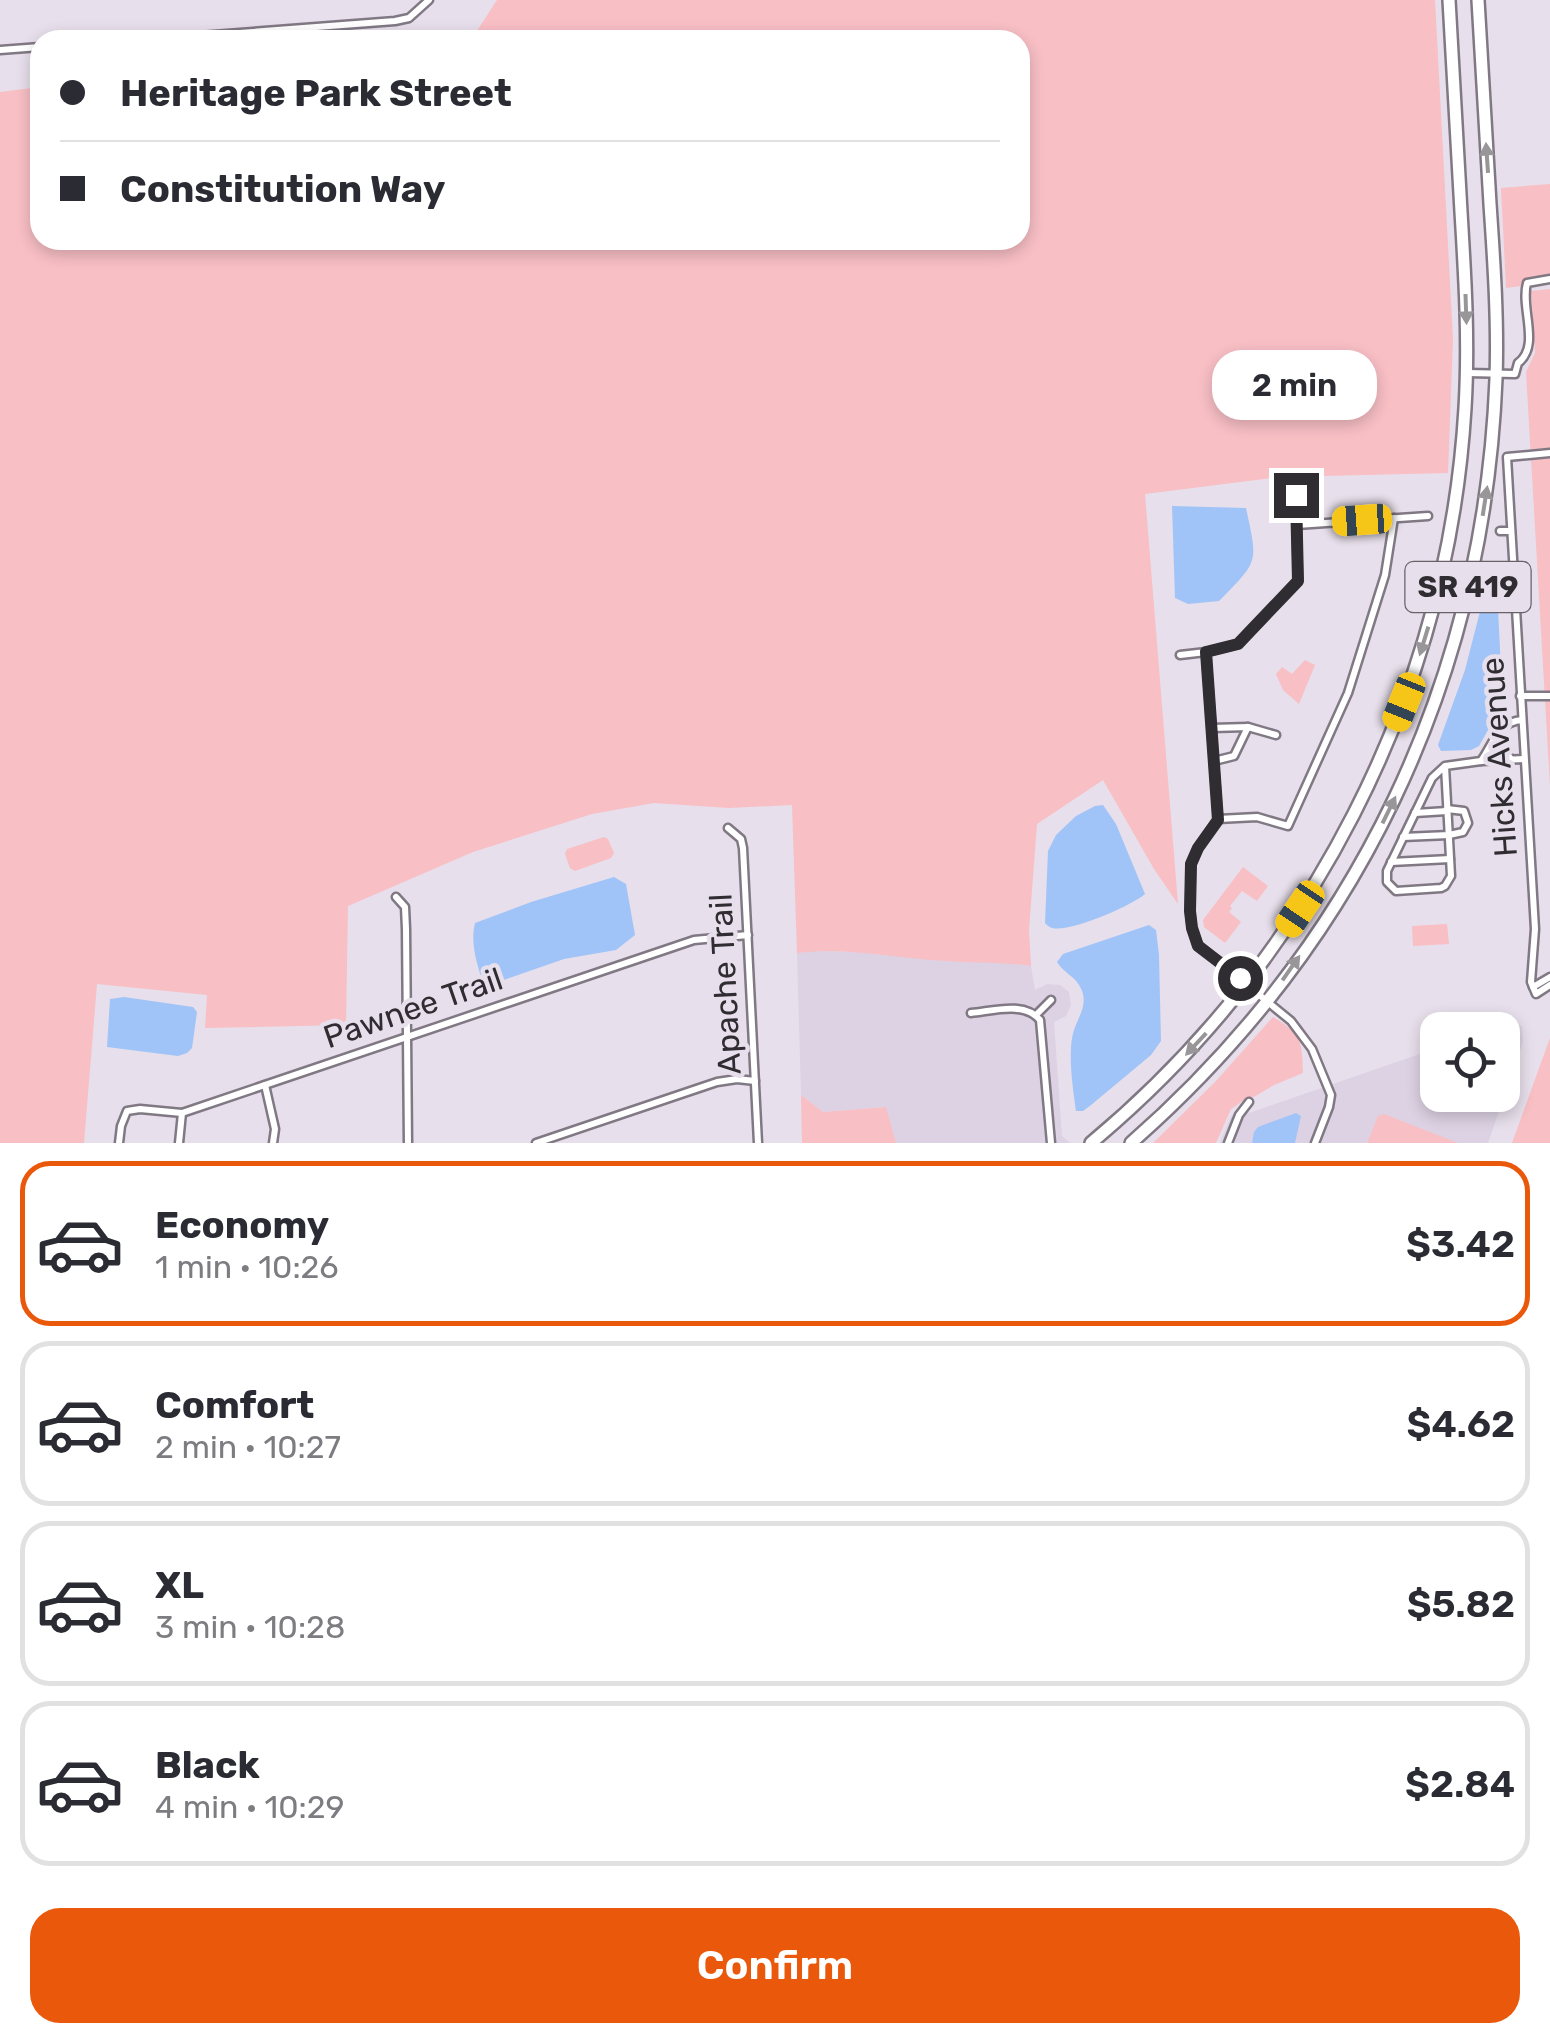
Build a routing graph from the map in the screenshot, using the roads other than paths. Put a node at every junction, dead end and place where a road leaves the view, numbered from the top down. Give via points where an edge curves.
1 (429, 0) edge
2 (1449, 0) edge
3 (1478, 0) edge
4 (291, 30) edge
5 (30, 48) edge
6 (0, 50) edge
7 (1550, 279) edge
8 (1467, 373) junction
9 (1496, 374) junction
10 (1550, 454) edge
11 (1296, 495) dead end
12 (1428, 516) dead end
13 (1394, 518) junction
14 (1297, 525) junction
15 (1500, 531) dead end
16 (1511, 531) junction
17 (1206, 652) junction
18 (1180, 655) dead end
19 (1520, 696) junction
20 (1550, 696) edge
21 (1522, 720) junction
22 (1248, 727) junction
23 (1212, 728) junction
24 (1276, 735) dead end
25 (1497, 735) junction
26 (1524, 759) junction
27 (1512, 760) junction
28 (1214, 761) junction
29 (1481, 761) junction
30 (1445, 766) junction
31 (1447, 810) junction
32 (1415, 812) junction
33 (1218, 820) junction
34 (728, 828) dead end
35 (1448, 835) junction
36 (1404, 836) junction
37 (1450, 859) junction
38 (1391, 862) junction
39 (396, 897) dead end
40 (748, 935) junction
41 (1550, 981) edge
42 (1247, 984) junction
43 (1051, 1000) dead end
44 (1267, 1000) junction
45 (970, 1013) dead end
46 (1036, 1014) junction
47 (406, 1036) junction
48 (755, 1081) junction
49 (265, 1086) junction
50 (1249, 1102) dead end
51 (182, 1113) junction
52 (119, 1143) edge
53 (179, 1143) edge
54 (273, 1143) edge
55 (408, 1143) edge
56 (536, 1143) edge
57 (758, 1143) edge
58 (1051, 1143) edge
59 (1091, 1143) edge
60 (1131, 1143) edge
61 (1228, 1143) edge
62 (1316, 1143) edge

1 - 4 street via 409,18
2 -> 8 main road, SR 419
9 -> 3 main road, SR 419
5 - 6 street
7 - 9 street via 1527,284 1528,352 1515,374
8 - 9 street
8 -> 42 main road, SR 419 via 1448,546 1404,702 1334,854
44 -> 9 main road, SR 419 via 1360,868 1432,712 1477,549
10 - 16 street, Hicks Avenue via 1507,456
11 - 14 street
12 - 13 street
13 - 14 street
13 - 33 street via 1348,693 1288,826 1257,817
14 - 17 street via 1298,581 1238,644
15 - 16 street
16 - 19 street, Hicks Avenue
17 - 18 street
17 - 23 street
19 - 20 street
19 - 21 street, Hicks Avenue
21 - 25 street via 1510,721
21 - 26 street, Hicks Avenue
22 - 23 street
22 - 24 street
22 - 28 street via 1234,756
23 - 28 street
25 - 27 street
25 - 29 street
26 - 27 street
26 - 41 street, Hicks Avenue via 1535,929 1531,982 1534,990
27 - 29 street
28 - 33 street
29 - 30 street
30 - 31 street
30 - 32 street
31 - 32 street
31 - 35 street
31 - 35 street via 1460,808 1468,817 1465,830
32 - 36 street
33 - 42 street via 1191,864 1192,928 1198,946
34 - 40 street, Apache Trail via 743,848
35 - 36 street
35 - 37 street
36 - 38 street
37 - 38 street
37 - 38 street via 1445,886 1396,891 1387,882
39 - 47 street via 405,907
40 - 47 street, Pawnee Trail via 694,940
40 - 48 street, Apache Trail
42 - 44 street
42 -> 59 main road, SR 419 via 1180,1061
43 - 46 street
44 - 60 main road, SR 419
44 - 62 street via 1301,1032 1331,1095
45 - 46 street
46 - 58 street
47 - 49 street, Pawnee Trail
47 - 55 street
48 - 56 street via 717,1082
48 - 57 street, Apache Trail
49 - 51 street, Pawnee Trail
49 - 54 street
50 - 61 street
51 - 52 street, Pawnee Trail via 127,1111
51 - 53 street

